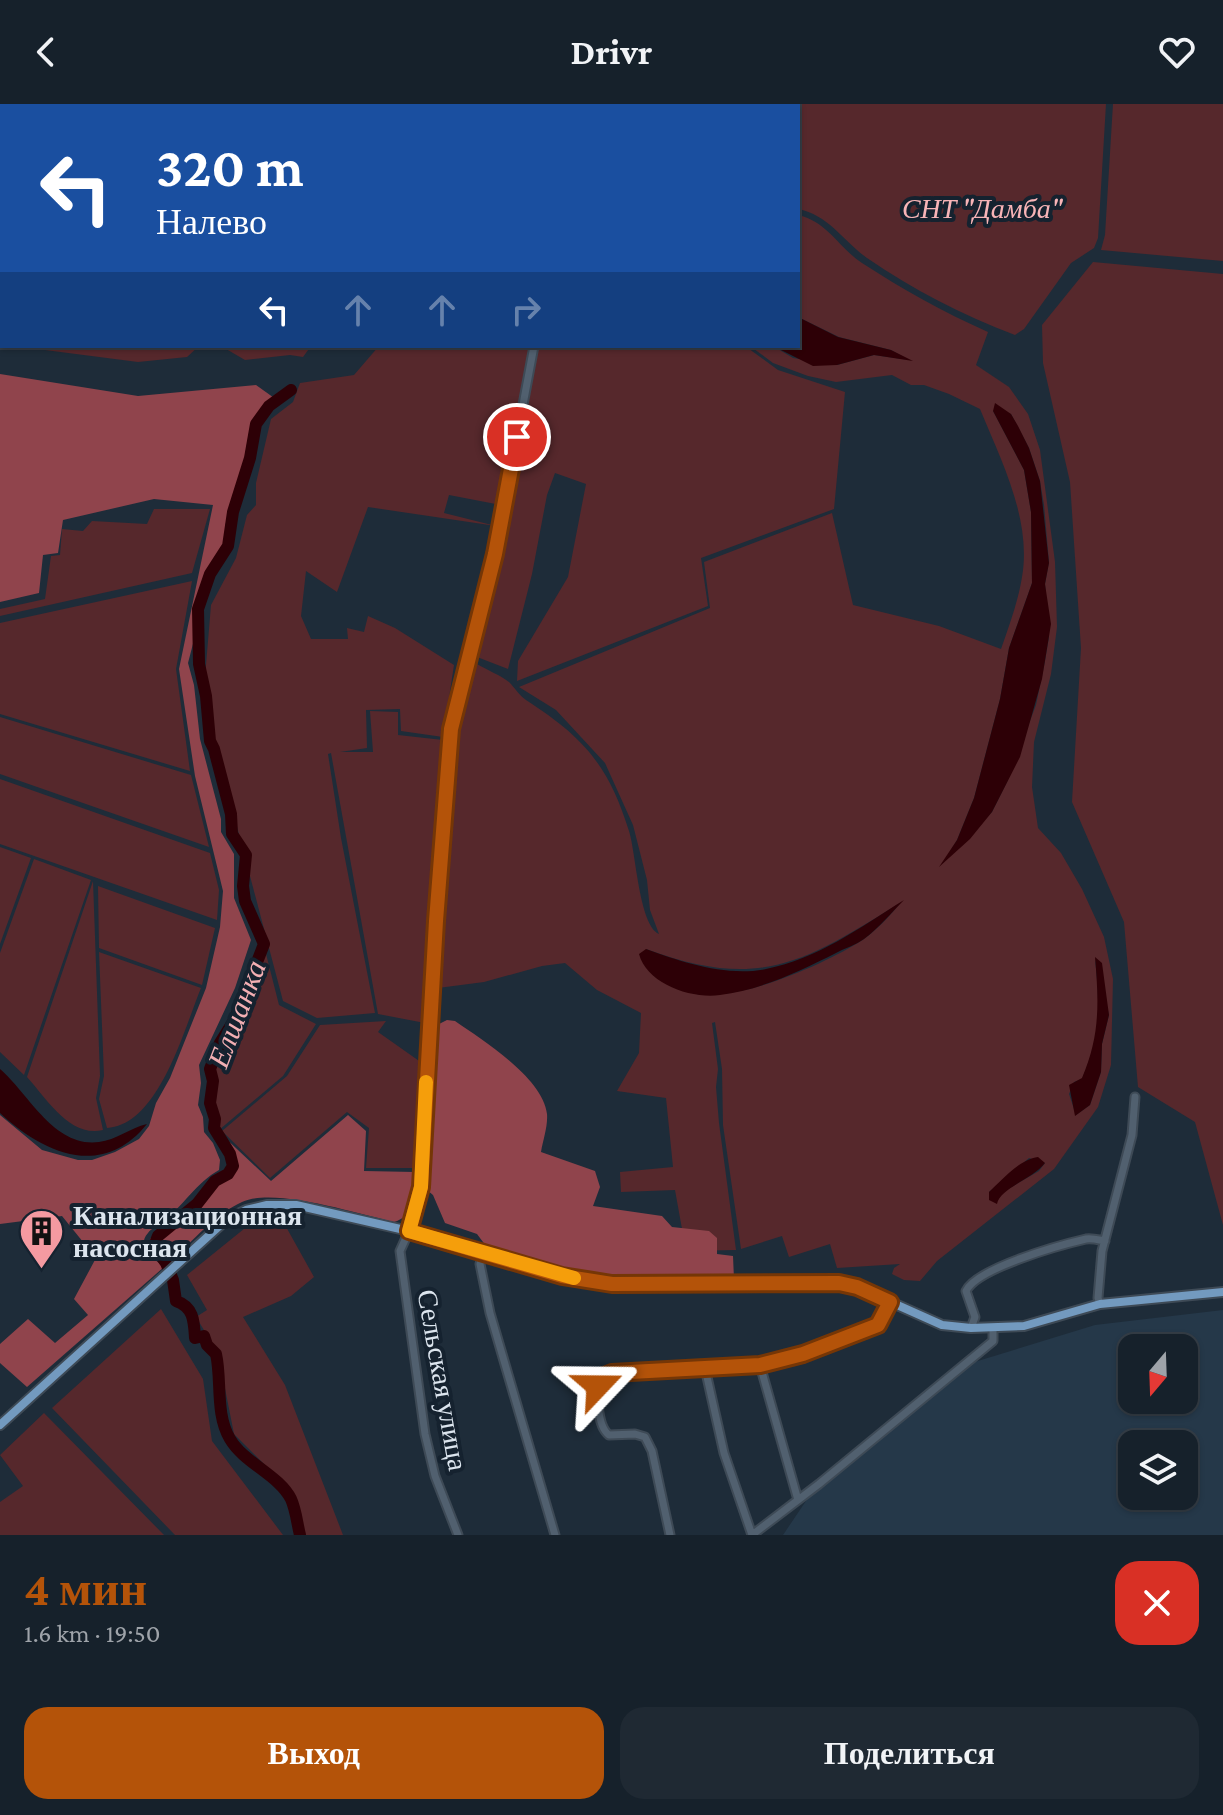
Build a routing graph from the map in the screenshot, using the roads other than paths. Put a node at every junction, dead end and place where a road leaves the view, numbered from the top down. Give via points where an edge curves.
1 (534, 348) edge
2 (1135, 1097) dead end
3 (409, 1231) junction
4 (1105, 1241) junction
5 (483, 1253) junction
6 (1223, 1292) edge
7 (890, 1302) junction
8 (1100, 1304) junction
9 (971, 1328) junction
10 (993, 1328) junction
11 (760, 1365) junction
12 (705, 1368) junction
13 (0, 1425) edge
14 (798, 1500) junction
15 (458, 1535) edge
16 (555, 1535) edge
17 (670, 1535) edge
18 (752, 1535) edge

1 - 3 street, Сельская улица via 495,554 451,729 421,1187
2 - 4 street via 1132,1135
3 - 5 main road
3 - 13 main road via 296,1205 246,1210 226,1220
3 - 15 street, Сельская улица via 400,1251 425,1434
4 - 8 street
4 - 9 street via 1089,1238 979,1278 966,1291 975,1317
5 - 7 main road via 612,1284 839,1283
5 - 16 street via 480,1264 490,1313
6 - 8 main road
7 - 9 main road via 942,1325
7 - 11 street via 878,1325
8 - 10 main road via 1024,1326
9 - 10 main road
10 - 14 street via 993,1341
11 - 12 street
11 - 14 street
12 - 17 street via 612,1373 598,1386 602,1428 609,1435 645,1437 652,1451
12 - 18 street via 724,1453
14 - 18 street

